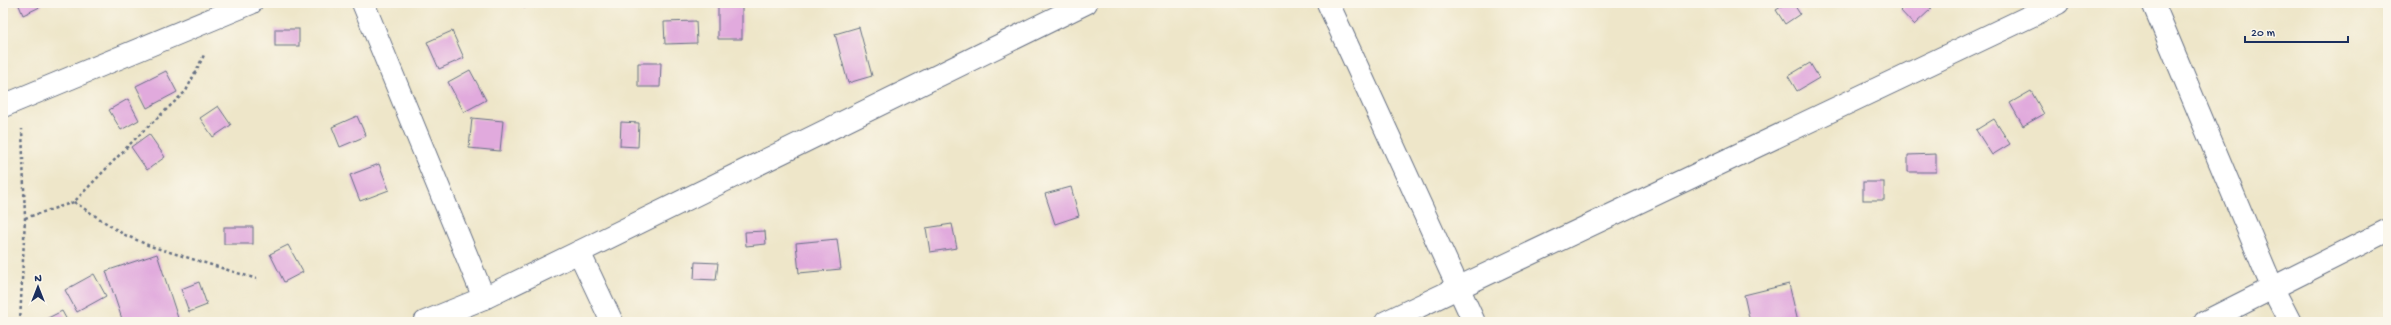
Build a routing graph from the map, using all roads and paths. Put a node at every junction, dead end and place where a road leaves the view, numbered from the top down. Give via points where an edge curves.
1 (251, 3) edge
2 (363, 3) edge
3 (1328, 3) edge
4 (2058, 3) edge
5 (2153, 3) edge
6 (1084, 4) edge
7 (225, 12) junction
8 (12, 103) edge
9 (74, 202) junction
10 (25, 218) junction
11 (2388, 230) edge
12 (579, 252) junction
13 (257, 279) dead end
14 (1458, 289) junction
15 (2273, 289) junction
16 (484, 298) junction
17 (20, 322) edge
18 (425, 322) edge
19 (612, 322) edge
20 (1386, 322) edge
21 (1474, 322) edge
22 (2205, 322) edge
23 (2290, 322) edge

1 - 7 street
2 - 16 street
3 - 14 street
4 - 14 street
5 - 15 street
6 - 12 street
7 - 8 street
7 - 9 path via 186,91
8 - 10 path
9 - 10 path
9 - 13 path via 123,234 150,246
10 - 17 path
11 - 15 street
12 - 16 street
12 - 19 street
14 - 20 street
14 - 21 street
15 - 22 street
15 - 23 street
16 - 18 street

